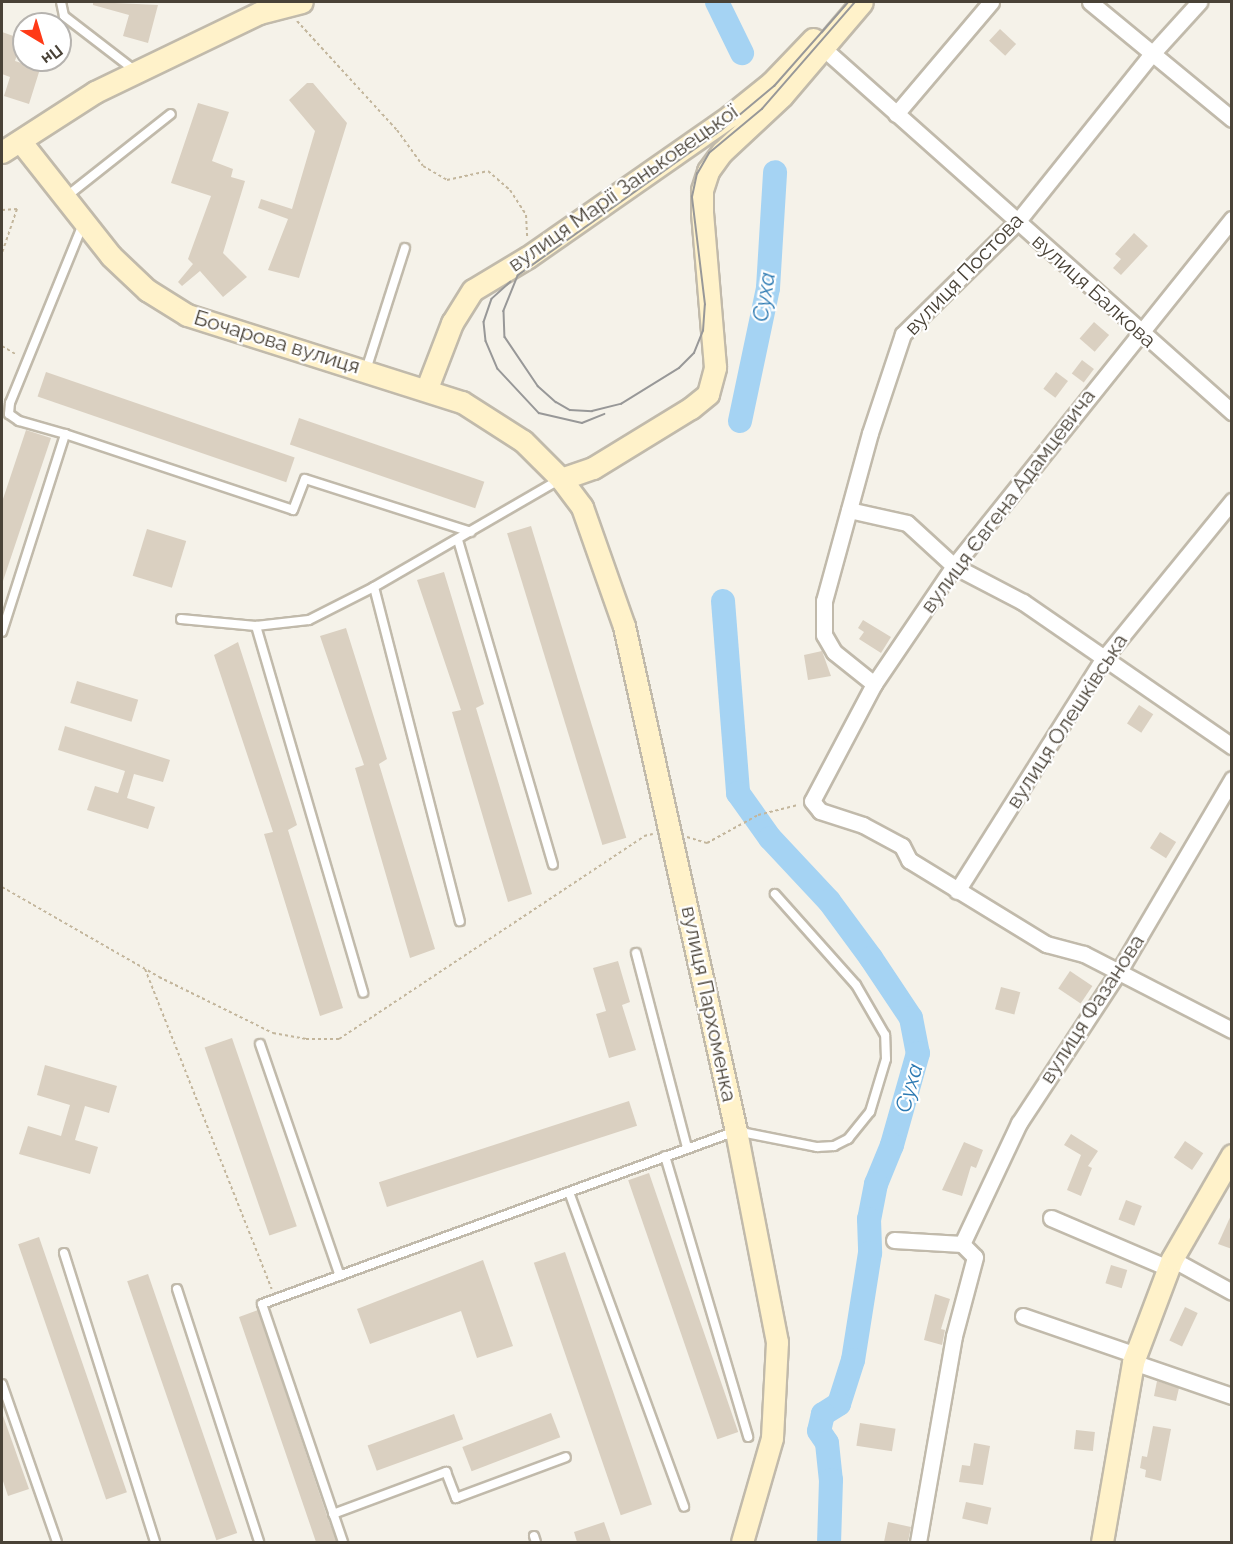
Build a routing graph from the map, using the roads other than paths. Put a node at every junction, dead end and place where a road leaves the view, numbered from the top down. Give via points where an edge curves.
1 (61, 2) edge
2 (844, 2) edge
3 (862, 2) edge
4 (991, 2) edge
5 (1090, 2) edge
6 (1199, 2) edge
7 (292, 4) edge
8 (823, 48) junction
9 (1151, 55) junction
10 (136, 71) junction
11 (171, 114) dead end
12 (896, 114) junction
13 (1232, 119) edge
14 (21, 142) junction
15 (2, 152) edge
16 (64, 198) junction
17 (1232, 219) edge
18 (1017, 222) junction
19 (84, 223) junction
20 (405, 248) dead end
21 (1138, 331) junction
22 (366, 370) junction
23 (427, 388) junction
24 (1232, 412) edge
25 (65, 434) junction
26 (561, 479) junction
27 (1232, 501) edge
28 (849, 510) junction
29 (471, 532) junction
30 (458, 540) junction
31 (954, 566) junction
32 (374, 587) junction
33 (181, 619) dead end
34 (256, 626) junction
35 (2, 632) edge
36 (1104, 658) junction
37 (874, 684) junction
38 (1232, 746) edge
39 (1232, 778) edge
40 (553, 864) dead end
41 (957, 891) junction
42 (775, 894) dead end
43 (460, 921) dead end
44 (636, 953) dead end
45 (1116, 970) junction
46 (363, 993) dead end
47 (1232, 1030) edge
48 (261, 1044) dead end
49 (736, 1131) junction
50 (687, 1148) junction
51 (1232, 1155) edge
52 (665, 1156) junction
53 (569, 1192) junction
54 (1051, 1218) dead end
55 (894, 1240) dead end
56 (962, 1244) junction
57 (64, 1253) dead end
58 (1170, 1263) junction
59 (340, 1276) junction
60 (177, 1289) dead end
61 (1232, 1292) edge
62 (1023, 1316) dead end
63 (1134, 1359) junction
64 (2, 1384) edge
65 (1232, 1396) edge
66 (748, 1437) dead end
67 (566, 1457) dead end
68 (684, 1507) dead end
69 (333, 1514) junction
70 (57, 1542) edge
71 (155, 1542) edge
72 (259, 1542) edge
73 (343, 1542) edge
74 (742, 1542) edge
75 (918, 1542) edge
76 (1102, 1542) edge

1 - 10 lane via 64,16
2 - 23 street, вулиця Марії Заньковецької via 813,40 746,103 528,257 473,290 460,306
3 - 8 street, вулиця Марії Заньковецької
4 - 12 street
5 - 9 street
6 - 9 street, вулиця Постова
7 - 10 street via 250,18
8 - 12 street, вулиця Балкова
8 - 26 street, вулиця Марії Заньковецької via 761,118 722,152 702,190 715,367 708,394 593,468
9 - 13 street
9 - 18 street, вулиця Постова
10 - 14 street via 95,92
11 - 16 lane
12 - 18 street, вулиця Балкова
14 - 15 street
14 - 16 street, Бочарова вулиця
16 - 19 street, Бочарова вулиця
17 - 21 street, вулиця Євгена Адамцевича
18 - 21 street, вулиця Балкова
18 - 28 street, вулиця Постова via 903,334
19 - 22 street, Бочарова вулиця via 147,290 187,315 286,350
19 - 25 lane via 26,361 9,414
20 - 22 lane
21 - 24 street, вулиця Балкова
21 - 31 street, вулиця Євгена Адамцевича
22 - 23 street, Бочарова вулиця
23 - 26 street, Бочарова вулиця via 492,418 523,441
25 - 29 lane via 293,510 305,479
25 - 35 lane
26 - 29 lane
26 - 49 street, вулиця Пархоменка via 582,507 624,626
27 - 36 street, вулиця Олешківська
28 - 31 street via 907,523
28 - 37 street, вулиця Постова via 824,601 824,635 843,662
29 - 30 lane
30 - 32 lane
30 - 40 lane
31 - 36 street via 1023,602
31 - 37 street, вулиця Євгена Адамцевича
32 - 34 lane via 309,620
32 - 43 lane
33 - 34 lane
34 - 46 lane
36 - 38 street
36 - 41 street, вулиця Олешківська
37 - 41 street, вулиця Євгена Адамцевича via 812,801 820,811 862,825 902,846 909,861
39 - 45 street, вулиця Фазанова
41 - 45 street via 1046,944 1084,954
42 - 49 lane via 856,985 885,1035 886,1059 870,1112 848,1139 834,1146 817,1147
44 - 50 lane
45 - 47 street
45 - 56 street, вулиця Фазанова via 1019,1123
48 - 59 lane
49 - 50 lane
49 - 74 street, вулиця Пархоменка via 777,1342 772,1438
50 - 52 lane
51 - 58 street
52 - 53 lane
52 - 66 lane
53 - 59 lane
53 - 68 lane
54 - 58 street
55 - 56 street
56 - 75 street via 972,1251 974,1265 954,1336
57 - 71 lane
58 - 61 street
58 - 63 street
59 - 69 lane via 262,1304
60 - 72 lane
62 - 63 street
63 - 65 street
63 - 76 street
64 - 70 lane
67 - 69 lane via 456,1498 446,1472
69 - 73 lane

